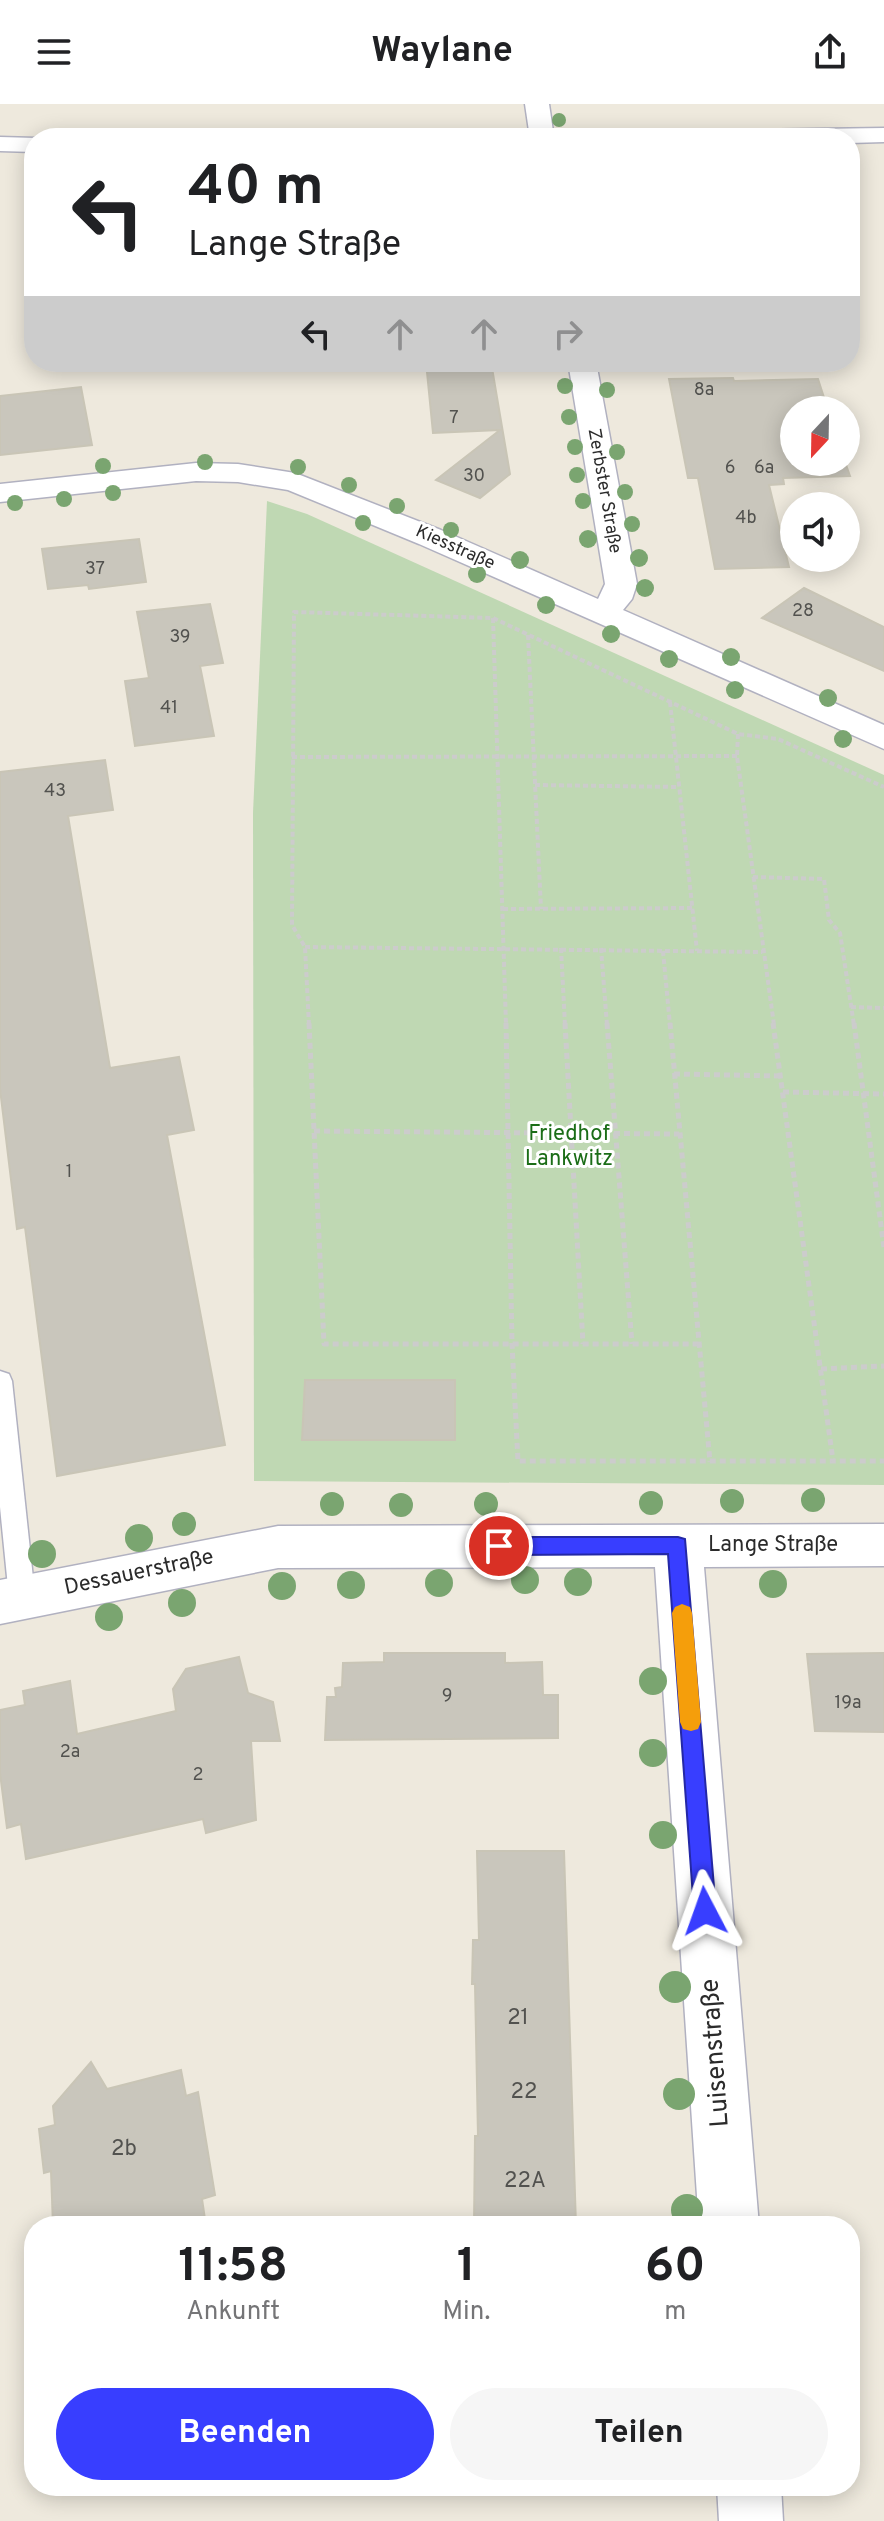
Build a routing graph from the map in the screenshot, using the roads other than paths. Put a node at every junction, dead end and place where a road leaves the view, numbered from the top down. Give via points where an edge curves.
1 (537, 104) edge
2 (541, 128) edge
3 (860, 135) edge
4 (884, 135) edge
5 (0, 144) edge
6 (24, 145) edge
7 (584, 372) edge
8 (0, 493) edge
9 (603, 614) junction
10 (884, 738) edge
11 (0, 1381) edge
12 (884, 1545) edge
13 (678, 1546) junction
14 (278, 1547) joint
15 (11, 1600) edge
16 (728, 2216) edge
17 (750, 2496) edge
18 (751, 2521) edge

1 - 2 street
3 - 4 street
5 - 6 street
7 - 9 street, Zerbster Straße via 621,584
8 - 9 street, Kiesstraße via 196,472 268,476 326,492
9 - 10 street, Kiesstraße
11 - 15 lane via 15,1549
12 - 13 street, Lange Straße
13 - 14 street, Lange Straße
13 - 16 street, Luisenstraße
14 - 15 street, Dessauerstraße
17 - 18 street

